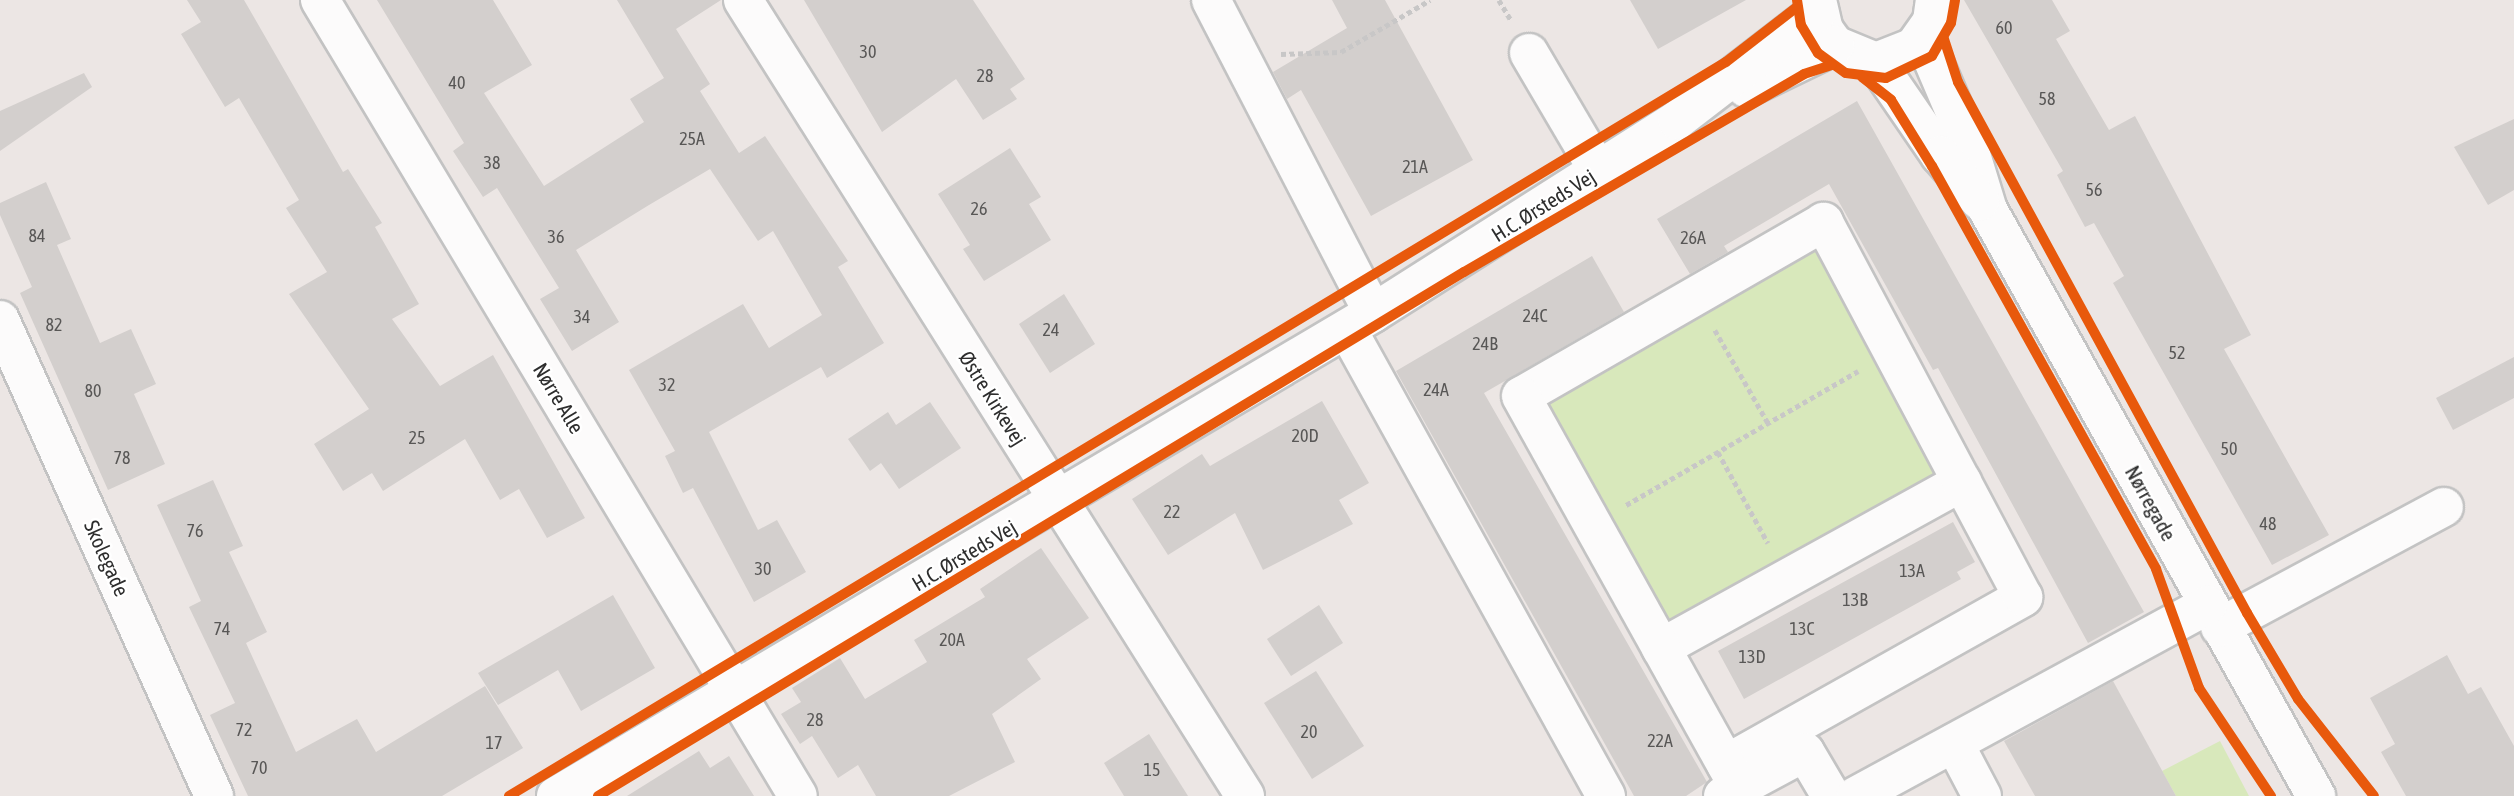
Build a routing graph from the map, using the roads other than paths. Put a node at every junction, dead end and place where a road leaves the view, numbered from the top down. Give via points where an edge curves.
1 (320, 0) edge
2 (743, 0) edge
3 (1210, 0) edge
4 (1935, 0) edge
5 (1823, 19) edge
6 (1923, 37) junction
7 (1530, 53) dead end
8 (1875, 62) junction
9 (1598, 170) junction
10 (1988, 210) junction
11 (0, 320) edge
12 (1360, 321) junction
13 (1962, 482) junction
14 (1057, 500) junction
15 (2444, 507) dead end
16 (2214, 616) junction
17 (1661, 648) junction
18 (734, 691) junction
19 (1954, 743) junction
20 (1730, 783) edge
21 (214, 796) edge
22 (555, 796) edge
23 (798, 796) edge
24 (1245, 796) edge
25 (1606, 796) edge
26 (1831, 796) edge
27 (1856, 796) edge
28 (1982, 796) edge
29 (2315, 796) edge

1 - 18 street, Nørre Alle
2 - 14 street, Østre Kirkevej
3 - 12 street via 1247,70
4 - 6 street
5 - 8 street
5 - 9 street, H.C. Ørsteds Vej
6 - 8 street via 1902,55
6 - 10 street, Nørregade via 1966,138
7 - 9 street
8 - 10 street, Nørregade via 1940,155
9 - 12 street, H.C. Ørsteds Vej
10 - 16 street, Nørregade
11 - 21 street, Skolegade
12 - 14 street, H.C. Ørsteds Vej
12 - 25 street
13 - 17 street
13 - 17 street via 1824,222 1521,396
13 - 20 street via 2023,597
14 - 18 street, H.C. Ørsteds Vej
14 - 24 street, Østre Kirkevej
15 - 16 street
16 - 19 street
16 - 29 street, Nørregade
17 - 20 street
18 - 22 street, H.C. Ørsteds Vej
18 - 23 street, Nørre Alle
19 - 27 street
19 - 28 street
20 - 26 street via 1805,752

